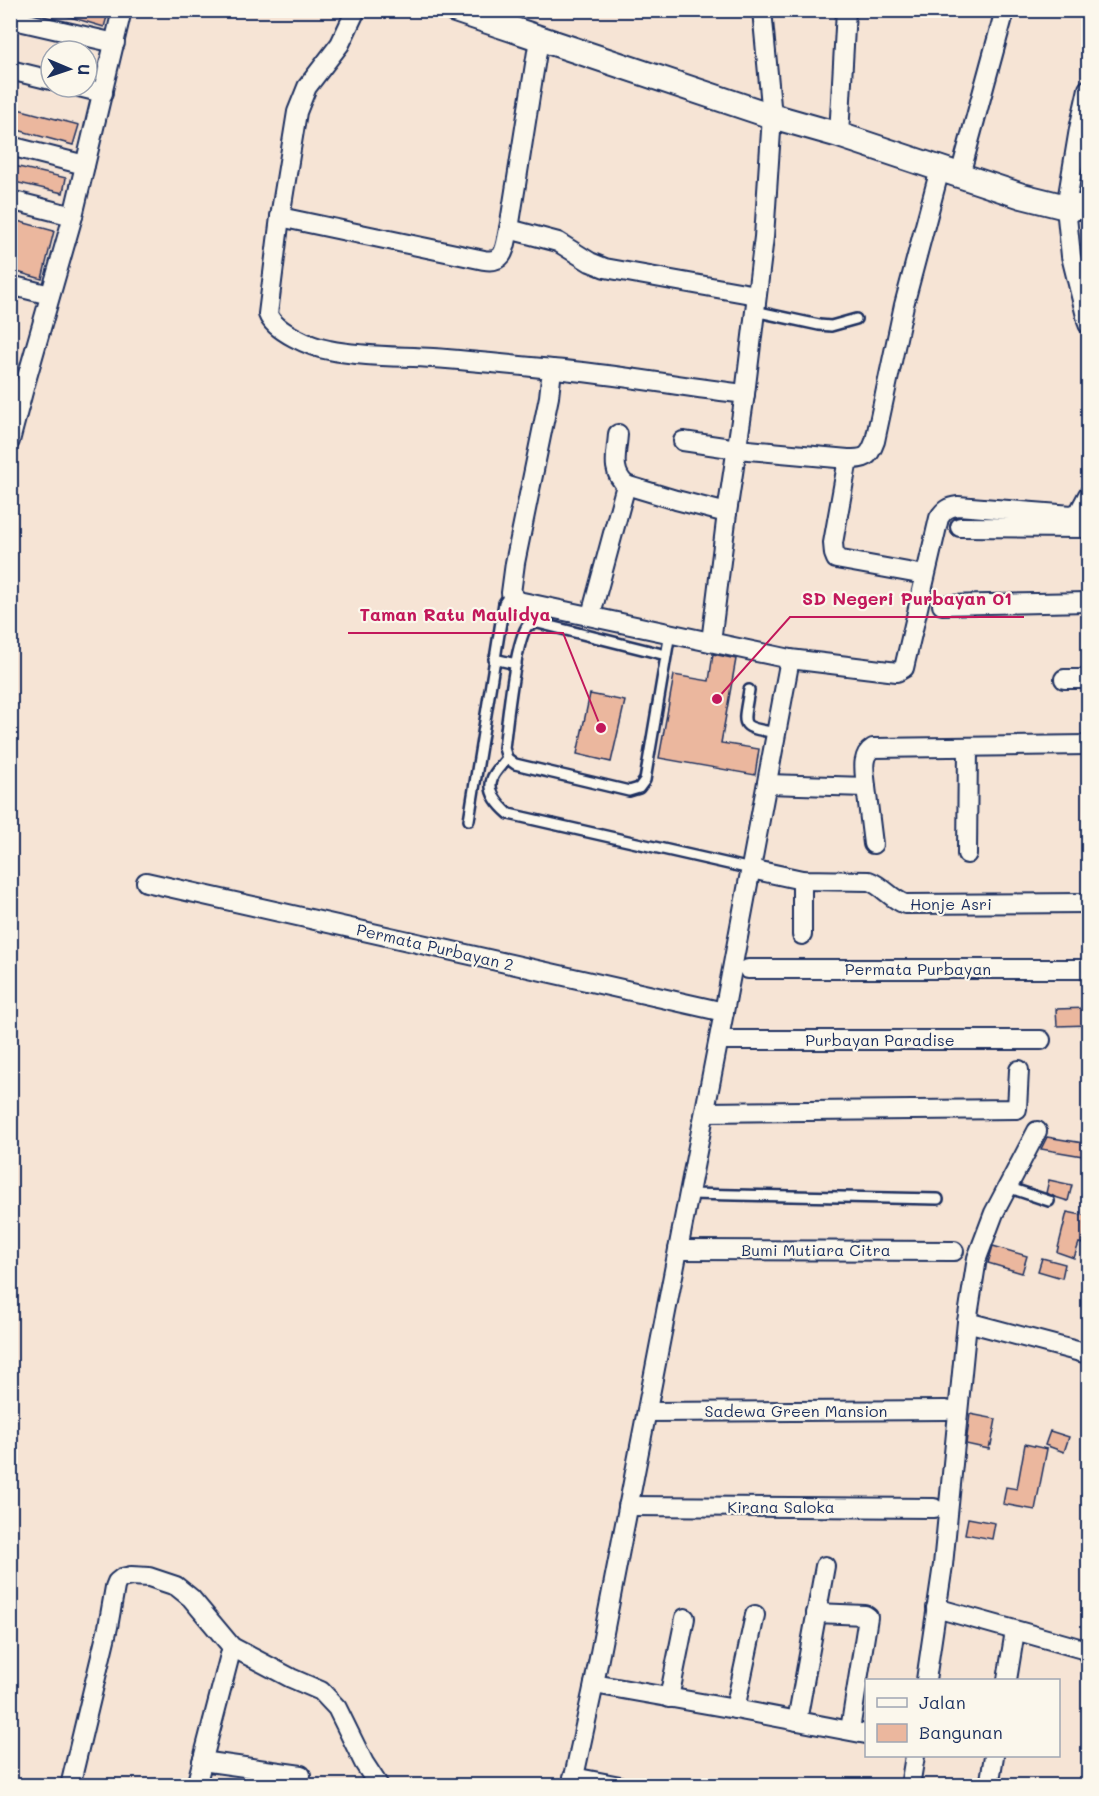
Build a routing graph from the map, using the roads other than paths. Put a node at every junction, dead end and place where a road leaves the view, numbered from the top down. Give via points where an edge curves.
1 (122, 10) edge
2 (356, 10) edge
3 (455, 10) edge
4 (762, 10) edge
5 (846, 10) edge
6 (1005, 10) edge
7 (10, 19) edge
8 (539, 39) junction
9 (115, 43) junction
10 (10, 69) edge
11 (39, 77) edge
12 (99, 92) edge
13 (103, 93) junction
14 (1088, 93) edge
15 (772, 116) junction
16 (839, 135) junction
17 (10, 146) edge
18 (85, 165) junction
19 (950, 172) junction
20 (10, 200) edge
21 (1077, 207) edge
22 (73, 216) junction
23 (280, 217) junction
24 (509, 229) junction
25 (10, 285) edge
26 (50, 296) junction
27 (755, 303) junction
28 (856, 319) dead end
29 (1089, 324) edge
30 (552, 369) junction
31 (746, 394) junction
32 (618, 434) dead end
33 (10, 441) edge
34 (683, 441) dead end
35 (737, 449) junction
36 (848, 459) junction
37 (626, 485) junction
38 (1089, 495) edge
39 (727, 513) junction
40 (960, 527) dead end
41 (1089, 528) edge
42 (925, 575) junction
43 (511, 593) junction
44 (1089, 602) edge
45 (942, 605) dead end
46 (591, 615) junction
47 (670, 633) junction
48 (711, 642) junction
49 (666, 655) junction
50 (494, 659) junction
51 (790, 659) junction
52 (516, 664) junction
53 (1064, 679) dead end
54 (1089, 679) edge
55 (749, 690) dead end
56 (777, 733) junction
57 (1089, 744) edge
58 (968, 747) junction
59 (507, 758) junction
60 (767, 784) junction
61 (866, 787) junction
62 (469, 820) dead end
63 (873, 844) dead end
64 (967, 854) dead end
65 (751, 869) junction
66 (802, 880) junction
67 (146, 882) dead end
68 (1089, 903) edge
69 (802, 935) dead end
70 (748, 969) dead end
71 (1089, 969) edge
72 (724, 1012) junction
73 (719, 1040) junction
74 (1041, 1040) dead end
75 (1019, 1070) dead end
76 (705, 1112) junction
77 (1037, 1131) dead end
78 (1007, 1187) junction
79 (689, 1194) junction
80 (938, 1199) dead end
81 (1049, 1202) dead end
82 (678, 1250) junction
83 (954, 1251) dead end
84 (967, 1322) junction
85 (1089, 1354) edge
86 (946, 1410) dead end
87 (646, 1412) junction
88 (628, 1506) junction
89 (934, 1508) dead end
90 (825, 1566) dead end
91 (936, 1608) junction
92 (816, 1613) junction
93 (755, 1615) dead end
94 (685, 1618) dead end
95 (1015, 1631) junction
96 (232, 1647) junction
97 (1088, 1650) edge
98 (926, 1679) edge
99 (1007, 1679) edge
100 (594, 1684) junction
101 (669, 1698) junction
102 (735, 1708) junction
103 (797, 1721) junction
104 (858, 1732) edge
105 (915, 1757) edge
106 (994, 1757) edge
107 (202, 1761) junction
108 (300, 1775) dead end
109 (572, 1781) edge
110 (70, 1785) edge
111 (196, 1785) edge
112 (379, 1785) edge
113 (620, 1785) edge
114 (910, 1785) edge
115 (989, 1785) edge

1 - 9 street
2 - 23 street via 340,44 311,81 297,112
3 - 8 street
4 - 15 street
5 - 16 street
6 - 19 street
7 - 9 street
8 - 15 street
8 - 24 street
9 - 13 street
10 - 11 street
12 - 13 street
13 - 18 street
14 - 21 street
15 - 16 street
15 - 27 street
16 - 19 street
17 - 18 street
18 - 22 street
19 - 21 street via 1022,196
19 - 36 street via 904,305 873,448 866,457
20 - 22 street
21 - 29 street via 1071,256
22 - 26 street
23 - 24 street via 494,262 501,258
23 - 30 street via 267,314 274,326 326,350 347,354
24 - 27 street via 558,242 606,268
25 - 26 street
26 - 33 street
27 - 28 lane via 819,325
27 - 31 street
30 - 31 street
30 - 43 street
31 - 35 street
32 - 37 street via 616,471
34 - 35 street
35 - 36 street
35 - 39 street
36 - 42 street via 833,543 836,560
37 - 39 street
37 - 46 street
38 - 42 street via 1082,509 1071,515 950,507 939,518
39 - 48 street
40 - 41 street
42 - 51 street via 901,670
43 - 46 street via 522,602
43 - 50 lane via 504,603
44 - 45 street
46 - 47 street
47 - 48 street
47 - 49 lane
48 - 51 street
49 - 52 lane via 533,623 521,635
49 - 59 lane via 645,780 639,788 629,791 515,764
50 - 52 lane
50 - 62 lane
51 - 56 street
52 - 59 lane via 504,748
53 - 54 street
55 - 56 lane via 746,724
56 - 60 street
57 - 58 street
58 - 61 street via 873,748 867,751 865,759
58 - 64 street
59 - 65 lane via 492,784 496,801 509,814
60 - 61 street
60 - 65 street
61 - 63 street
65 - 66 street, Honje Asri
65 - 72 street
66 - 68 street, Honje Asri via 869,881 905,904
66 - 69 street
67 - 72 street, Permata Purbayan 2
70 - 71 street, Permata Purbayan
72 - 73 street
73 - 74 street, Purbayan Paradise
73 - 76 street
75 - 76 street via 1017,1109
76 - 79 street
77 - 78 street
78 - 81 lane
78 - 84 street via 981,1244
79 - 80 lane
79 - 82 street
82 - 83 street, Bumi Mutiara Citra
82 - 87 street
84 - 85 street
84 - 91 street
86 - 87 street, Sadewa Green Mansion
87 - 88 street
88 - 89 street, Kirana Saloka
88 - 100 street
90 - 92 street
91 - 95 street
91 - 98 street
92 - 103 street
92 - 104 street via 868,1617
93 - 102 street
94 - 101 street
95 - 97 street
95 - 99 street
96 - 107 street
96 - 110 street via 176,1586 148,1577 131,1576 117,1581
96 - 112 street via 321,1690 337,1708
100 - 101 street
100 - 109 street
101 - 102 street
102 - 103 street
103 - 104 street
105 - 114 street
106 - 115 street
107 - 108 street
107 - 111 street
109 - 113 street

